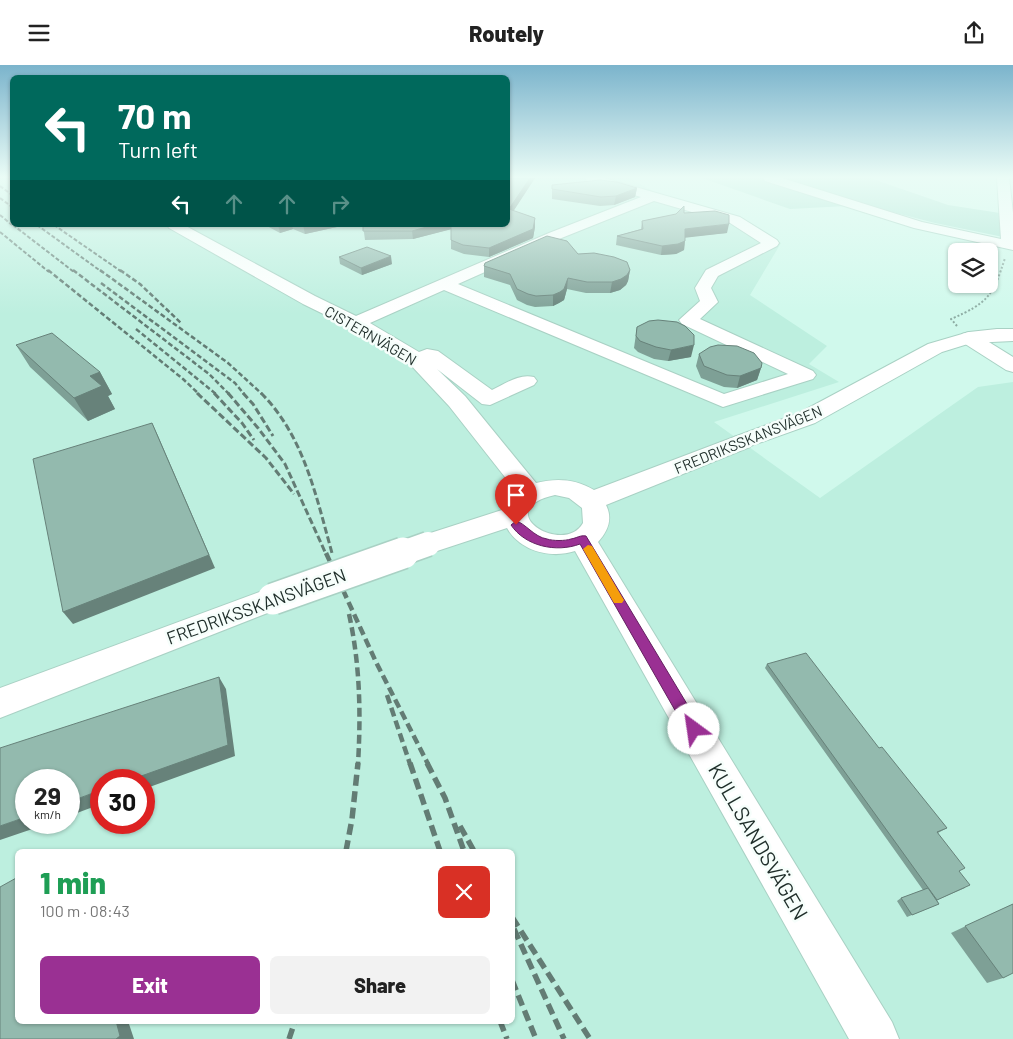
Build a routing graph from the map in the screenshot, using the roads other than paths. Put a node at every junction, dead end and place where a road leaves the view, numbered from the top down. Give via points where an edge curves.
1 (585, 223) edge
2 (741, 223) edge
3 (914, 223) edge
4 (1008, 223) edge
5 (184, 227) edge
6 (1011, 246) edge
7 (444, 284) junction
8 (356, 323) junction
9 (1013, 335) edge
10 (969, 338) junction
11 (411, 355) junction
12 (1013, 366) edge
13 (527, 381) dead end
14 (530, 492) junction
15 (591, 501) junction
16 (514, 516) junction
17 (582, 539) junction
18 (0, 703) edge
19 (875, 1039) edge

1 - 7 street
2 - 7 street via 772,243 712,273 703,288 709,302 688,320 806,375 723,401
3 - 6 street
4 - 6 street
5 - 8 street, CISTERNVÄGEN via 309,300
7 - 8 street
8 - 11 street, CISTERNVÄGEN
9 - 10 street, FREDRIKSSKANSVÄGEN
10 - 12 street
10 - 15 street, FREDRIKSSKANSVÄGEN via 935,348 807,418
11 - 13 street via 431,355 490,399
11 - 14 street, CISTERNVÄGEN via 457,401
14 - 15 street via 555,487 569,489
14 - 16 street via 520,499
15 - 17 street via 598,517 596,526
16 - 17 street via 523,533 544,543 571,543
16 - 18 street, FREDRIKSSKANSVÄGEN, bridge via 273,599
17 - 19 street, KULLSANDSVÄGEN

